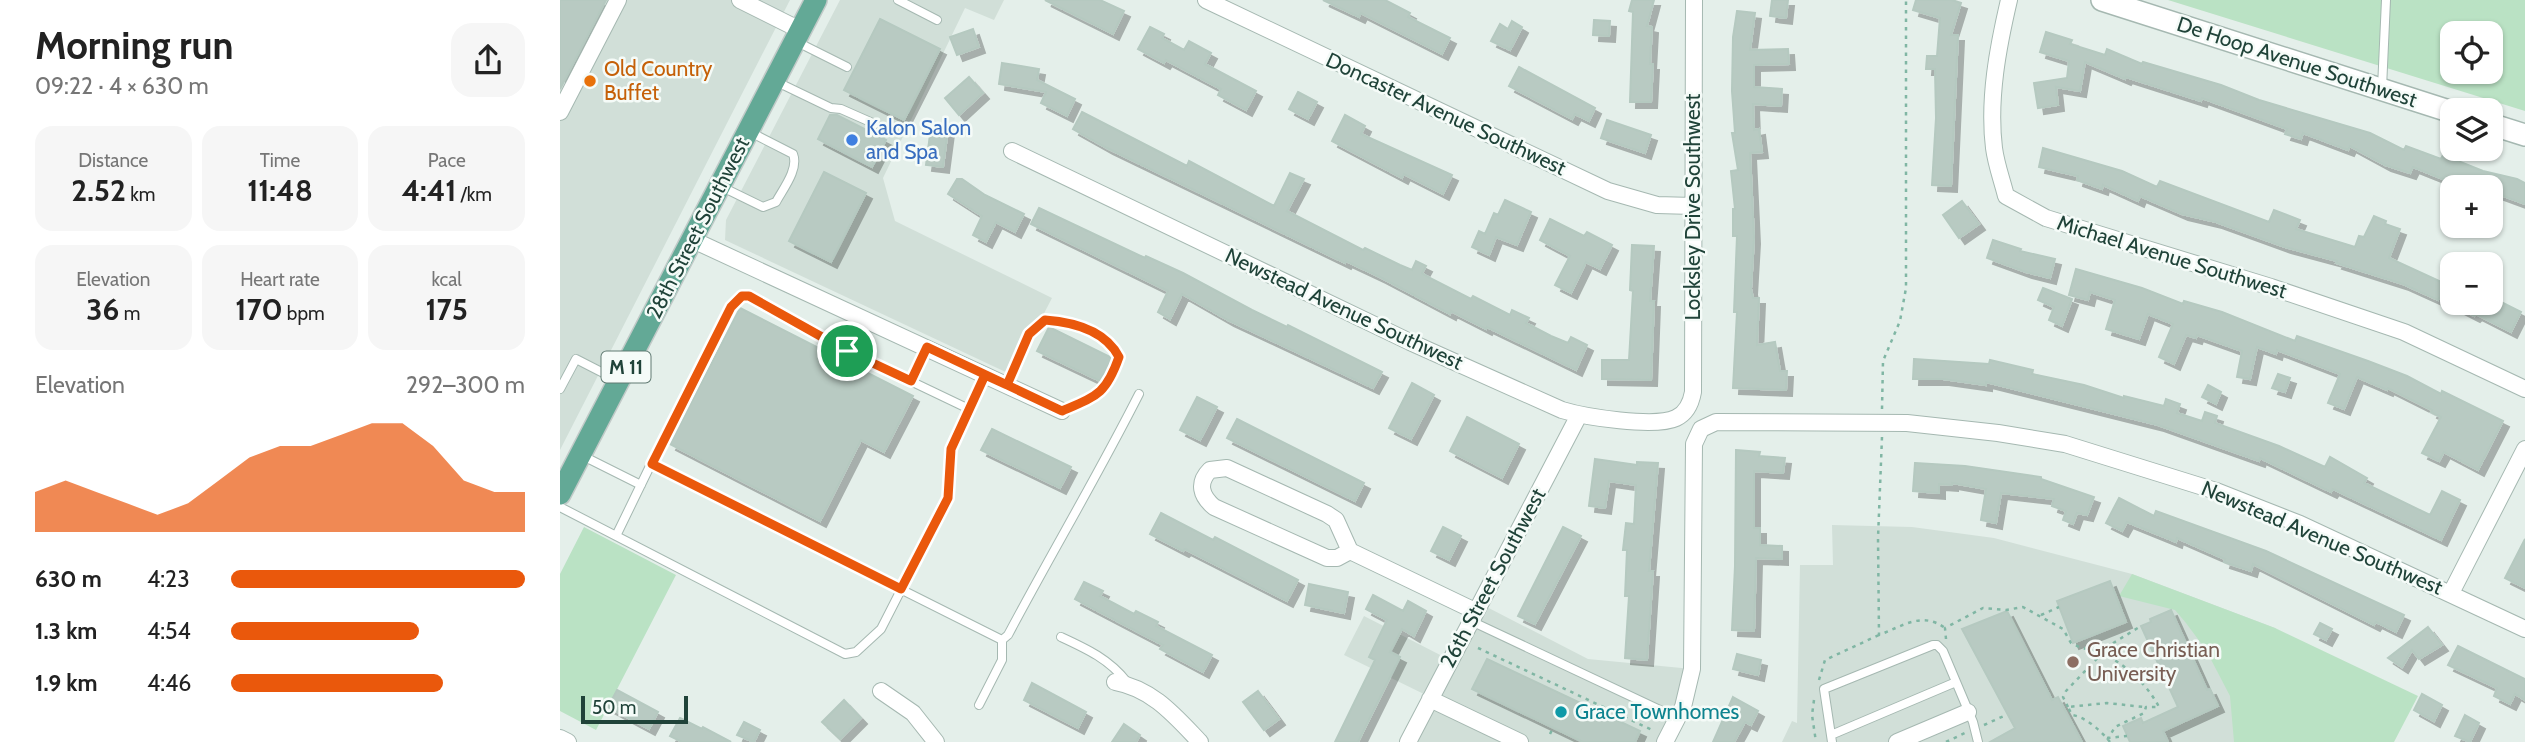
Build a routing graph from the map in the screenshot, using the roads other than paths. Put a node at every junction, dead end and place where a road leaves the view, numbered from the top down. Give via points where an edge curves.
1 (618, 0) edge
2 (740, 0) edge
3 (816, 0) edge
4 (898, 0) edge
5 (1206, 0) edge
6 (1694, 0) edge
7 (2009, 0) edge
8 (2102, 0) edge
9 (2386, 0) edge
10 (937, 20) dead end
11 (797, 35) junction
12 (847, 67) dead end
13 (774, 81) junction
14 (2382, 89) junction
15 (2440, 108) edge
16 (560, 112) edge
17 (875, 124) dead end
18 (2503, 128) edge
19 (748, 131) junction
20 (2525, 135) edge
21 (1013, 151) dead end
22 (720, 186) junction
23 (1693, 206) junction
24 (693, 240) junction
25 (864, 318) junction
26 (927, 347) junction
27 (847, 351) junction
28 (985, 375) junction
29 (619, 381) junction
30 (911, 381) junction
31 (1007, 385) junction
32 (560, 389) edge
33 (2525, 389) edge
34 (1139, 394) dead end
35 (970, 409) junction
36 (1062, 411) joint
37 (1685, 412) joint
38 (1579, 415) junction
39 (2525, 449) edge
40 (580, 455) junction
41 (652, 464) junction
42 (641, 485) junction
43 (560, 494) edge
44 (560, 507) edge
45 (616, 536) junction
46 (1350, 551) junction
47 (901, 589) junction
48 (2451, 593) junction
49 (1473, 616) junction
50 (2525, 629) edge
51 (1061, 637) dead end
52 (1002, 640) junction
53 (1956, 682) junction
54 (1122, 683) joint
55 (881, 691) dead end
56 (1430, 699) junction
57 (979, 705) dead end
58 (1968, 712) junction
59 (1677, 719) junction
60 (560, 738) edge
61 (1832, 738) edge
62 (568, 742) edge
63 (936, 742) edge
64 (1200, 742) edge
65 (1408, 742) edge
66 (1520, 742) edge
67 (1665, 742) edge
68 (1896, 742) edge
69 (1978, 742) edge

1 - 16 street
2 - 11 street
3 - 11 main road, 28th Street Southwest / M 11
4 - 10 lane
5 - 23 street, Doncaster Avenue Southwest via 1608,191 1657,205
6 - 23 street, Locksley Drive Southwest
7 - 33 street, Michael Avenue Southwest via 1993,101 1994,148 2006,196 2046,218 2404,332
8 - 14 street, De Hoop Avenue Southwest
9 - 14 lane
11 - 12 lane
11 - 13 main road, 28th Street Southwest / M 11
13 - 17 lane
13 - 19 main road, 28th Street Southwest / M 11
14 - 15 street, De Hoop Avenue Southwest
18 - 20 street
19 - 22 main road, 28th Street Southwest / M 11
19 - 22 lane via 793,155 788,179 776,202 763,207
21 - 38 street, Newstead Avenue Southwest via 1410,342
22 - 24 main road, 28th Street Southwest / M 11
23 - 37 street, Locksley Drive Southwest via 1693,392
24 - 25 street
24 - 29 main road, 28th Street Southwest / M 11
25 - 26 street
25 - 27 lane
26 - 28 street
26 - 30 lane
27 - 30 lane
27 - 41 lane via 742,296 731,307
28 - 31 street
28 - 35 lane
29 - 32 lane via 576,359
29 - 40 main road, 28th Street Southwest / M 11
30 - 35 lane
31 - 36 street
31 - 36 lane via 1029,334 1045,320 1072,322 1089,330 1114,347 1119,357 1111,380 1101,391
34 - 52 lane via 1094,482
35 - 47 lane via 951,449 948,498
37 - 38 street, Newstead Avenue Southwest via 1661,421
38 - 49 street, 26th Street Southwest
39 - 48 street
40 - 42 lane
40 - 43 main road, 28th Street Southwest / M 11
41 - 42 lane
41 - 47 lane
42 - 45 lane
44 - 45 lane
45 - 47 lane via 845,654 856,652 881,628
46 - 46 street via 1336,520 1327,514 1227,468 1210,470 1202,477 1204,499 1214,508 1327,558
46 - 49 street
47 - 52 lane
48 - 50 street, Newstead Avenue Southwest
48 - 59 street, Newstead Avenue Southwest via 2216,491 2065,444 1907,423 1711,423 1695,439 1692,669
49 - 56 street, 26th Street Southwest
49 - 59 lane
51 - 54 lane via 1115,666
52 - 57 lane via 1002,660
53 - 58 lane
53 - 61 lane
53 - 61 lane via 1943,652 1933,645 1824,689
54 - 64 street via 1148,693
55 - 63 street via 913,713
56 - 65 street, 26th Street Southwest
56 - 66 street
58 - 68 street
58 - 69 lane
59 - 67 street
60 - 62 street

